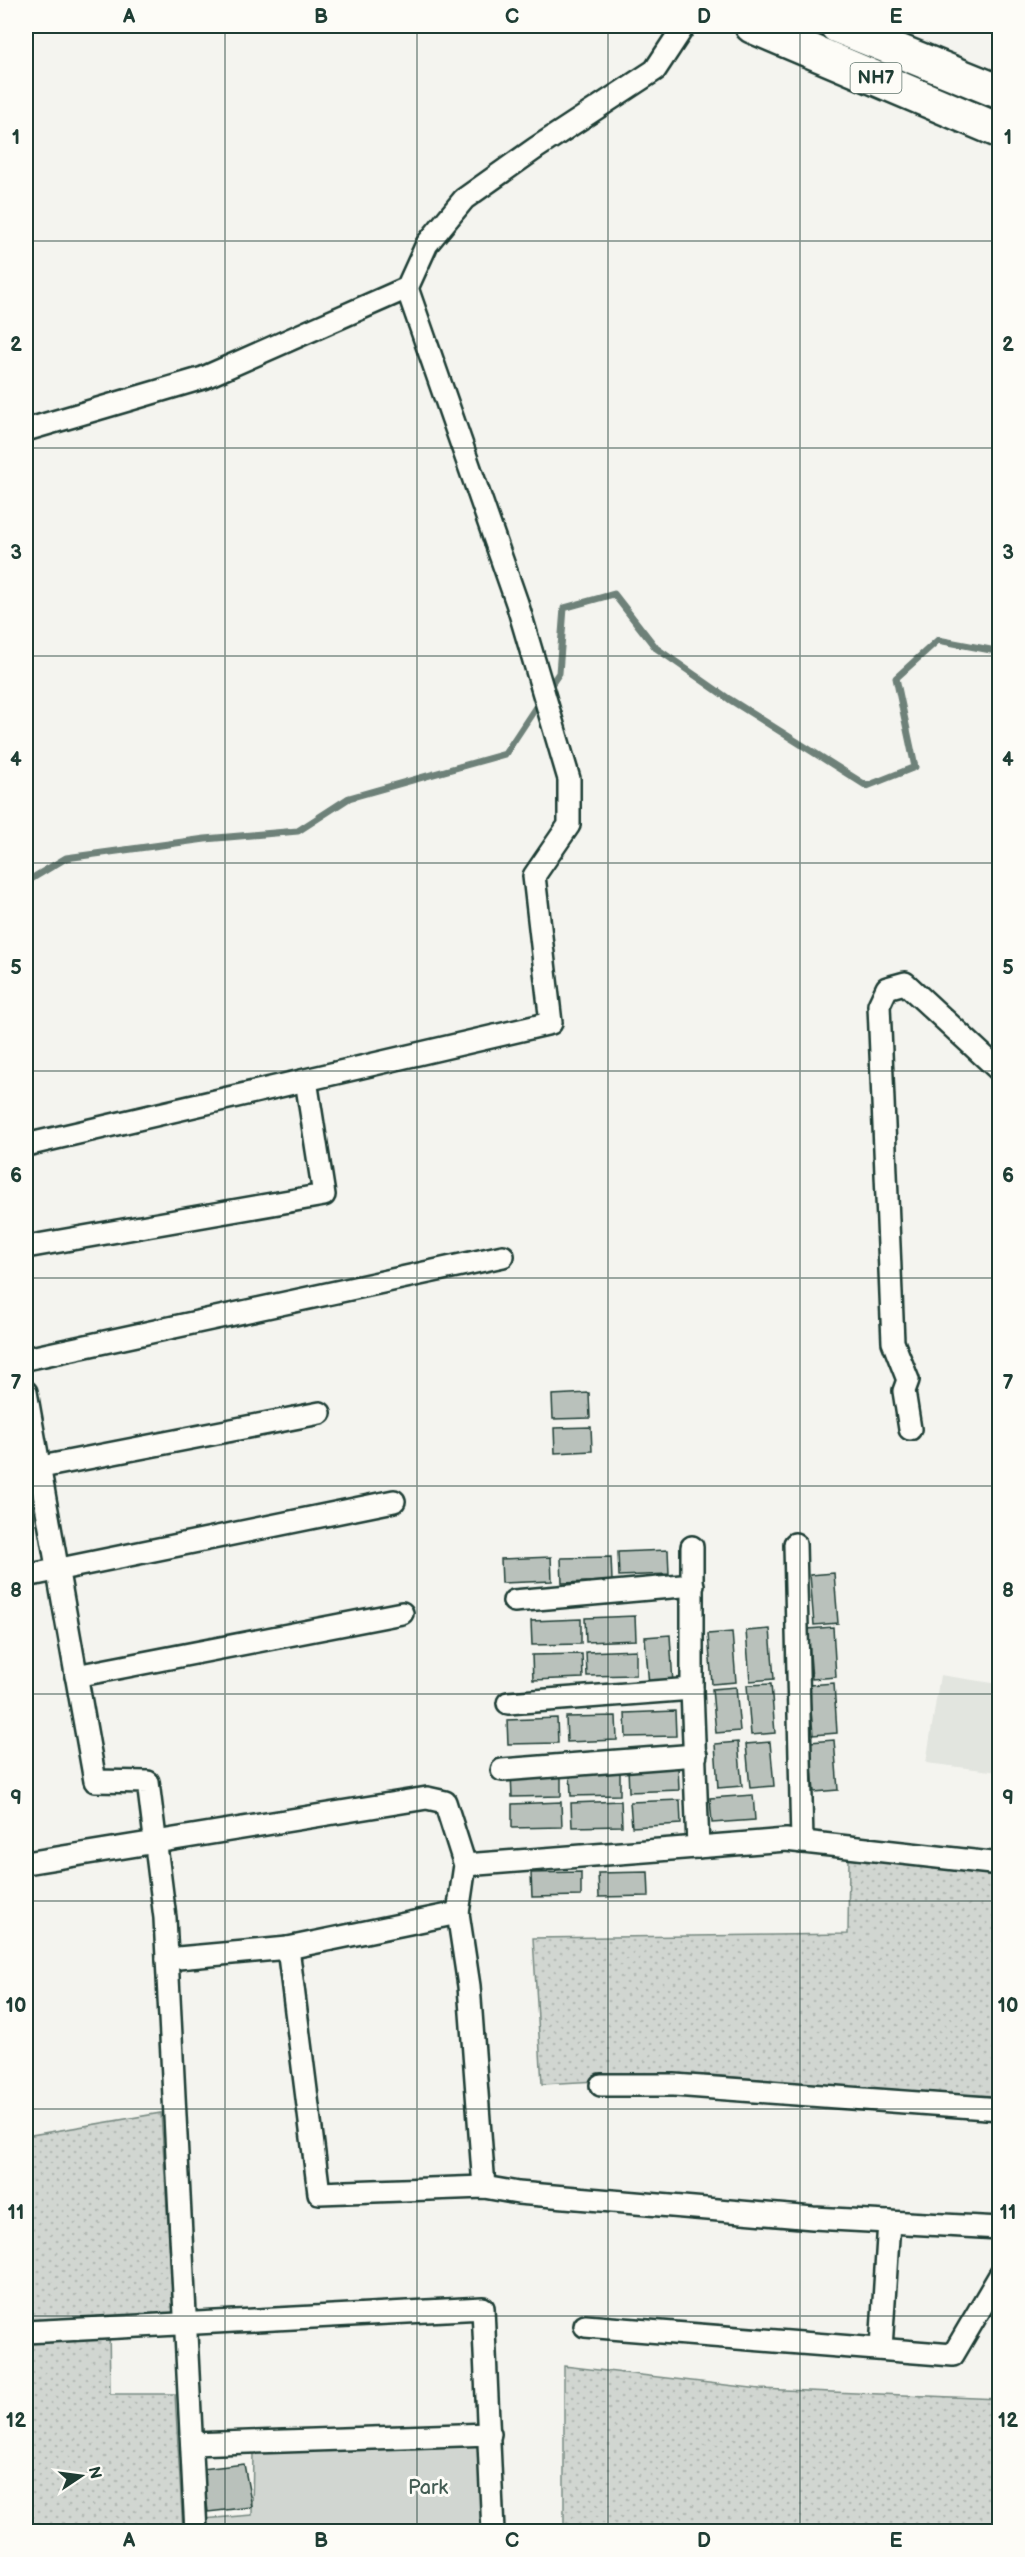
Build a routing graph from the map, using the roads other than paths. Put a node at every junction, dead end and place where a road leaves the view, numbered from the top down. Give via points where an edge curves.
1 (684, 26) edge
2 (752, 26) edge
3 (837, 26) edge
4 (999, 92) edge
5 (999, 131) edge
6 (407, 288) junction
7 (26, 430) edge
8 (999, 1071) edge
9 (306, 1080) junction
10 (26, 1145) edge
11 (26, 1247) edge
12 (503, 1256) dead end
13 (26, 1359) edge
14 (26, 1392) edge
15 (320, 1413) dead end
16 (910, 1429) dead end
17 (32, 1469) edge
18 (394, 1501) dead end
19 (795, 1544) dead end
20 (692, 1547) dead end
21 (57, 1570) junction
22 (26, 1576) edge
23 (693, 1585) junction
24 (514, 1601) dead end
25 (402, 1613) dead end
26 (76, 1676) junction
27 (692, 1689) junction
28 (508, 1703) dead end
29 (696, 1755) junction
30 (502, 1770) dead end
31 (156, 1842) junction
32 (802, 1842) junction
33 (698, 1846) junction
34 (26, 1863) edge
35 (465, 1864) junction
36 (999, 1864) edge
37 (458, 1913) junction
38 (288, 1948) junction
39 (167, 1959) junction
40 (601, 2085) dead end
41 (999, 2109) edge
42 (484, 2187) junction
43 (889, 2222) junction
44 (999, 2228) edge
45 (999, 2275) edge
46 (186, 2325) junction
47 (585, 2326) dead end
48 (26, 2332) edge
49 (881, 2348) junction
50 (490, 2434) junction
51 (192, 2444) junction
52 (196, 2532) edge
53 (493, 2532) edge

1 - 6 street via 655,70 464,199 427,244
2 - 5 main road, NH7
3 - 4 main road
6 - 7 street via 203,378
6 - 9 street via 518,603 569,779 568,825 534,876 551,1023
8 - 16 street via 905,982 887,988 879,1005 892,1331 908,1380 904,1391
9 - 10 street
9 - 11 street via 324,1195
12 - 13 street
14 - 17 street
15 - 17 street
17 - 21 street
18 - 21 street
19 - 32 street
20 - 23 street
21 - 22 street
21 - 26 street
23 - 24 street
23 - 27 street
25 - 26 street
26 - 31 street via 95,1781 148,1782
27 - 28 street
27 - 29 street
29 - 30 street
29 - 33 street
31 - 34 street
31 - 35 street via 427,1798 445,1802
31 - 39 street
32 - 33 street
32 - 36 street
33 - 35 street
35 - 37 street
37 - 38 street
37 - 42 street via 469,1986
38 - 39 street
38 - 42 street via 319,2193
39 - 46 street
40 - 41 street via 674,2085
42 - 43 street via 518,2193
43 - 44 street
43 - 49 street
45 - 49 street via 953,2355
46 - 48 street
46 - 50 street via 483,2308
46 - 51 street
47 - 49 street
50 - 51 street
50 - 53 street
51 - 52 street

